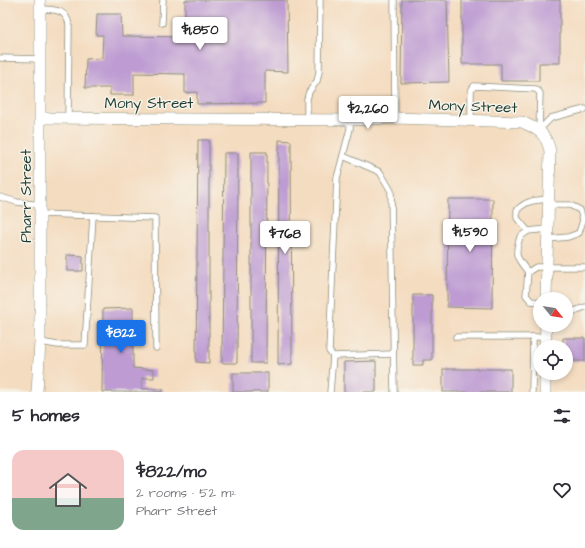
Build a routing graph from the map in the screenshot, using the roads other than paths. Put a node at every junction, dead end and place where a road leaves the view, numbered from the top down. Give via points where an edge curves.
1 (163, 0) edge
2 (320, 0) edge
3 (394, 0) edge
4 (40, 5) edge
5 (162, 24) dead end
6 (0, 58) edge
7 (40, 59) junction
8 (585, 108) edge
9 (41, 118) junction
10 (68, 118) junction
11 (394, 118) junction
12 (307, 119) junction
13 (350, 120) junction
14 (471, 120) junction
15 (539, 130) junction
16 (342, 156) junction
17 (0, 197) edge
18 (549, 202) junction
19 (41, 209) junction
20 (93, 216) junction
21 (528, 231) junction
22 (582, 233) edge
23 (548, 234) junction
24 (547, 266) junction
25 (585, 267) edge
26 (528, 272) junction
27 (546, 292) edge
28 (533, 301) edge
29 (585, 307) edge
30 (573, 312) edge
31 (456, 337) dead end
32 (533, 337) junction
33 (540, 340) edge
34 (40, 342) junction
35 (156, 348) dead end
36 (393, 354) junction
37 (333, 356) junction
38 (532, 389) edge
39 (545, 389) edge
40 (37, 392) edge
41 (330, 392) edge
42 (394, 392) edge

1 - 5 lane
2 - 12 lane via 319,72 307,99
3 - 11 lane
4 - 7 street, Pharr Street
4 - 10 lane via 58,10 68,17
6 - 7 lane
7 - 9 street, Pharr Street
8 - 15 lane via 551,118
9 - 10 street, Mony Street
9 - 19 street, Pharr Street
10 - 12 street, Mony Street
11 - 13 street, Mony Street
11 - 14 street, Mony Street
12 - 13 street, Mony Street
13 - 16 lane via 350,130
14 - 15 street, Mony Street via 522,122
14 - 15 lane via 471,91 474,86 536,89 540,93
15 - 18 street via 548,141 550,151
16 - 36 lane via 380,172 391,191
16 - 37 lane via 337,178 329,351
17 - 19 lane
18 - 21 lane via 535,200 524,203 517,210 517,218
18 - 22 lane via 570,205 580,210 583,220
18 - 23 street
19 - 20 lane
19 - 34 street, Pharr Street
20 - 34 lane via 85,345
20 - 35 lane via 155,218
21 - 23 lane
21 - 26 lane via 520,237 515,251
22 - 23 lane via 568,237
23 - 24 street
24 - 25 lane
24 - 26 lane via 536,267
24 - 27 street
26 - 28 lane via 526,295
29 - 30 lane
31 - 32 lane
32 - 33 lane
32 - 38 lane
34 - 40 street, Pharr Street
36 - 37 lane
36 - 42 lane
37 - 41 lane
38 - 39 lane

